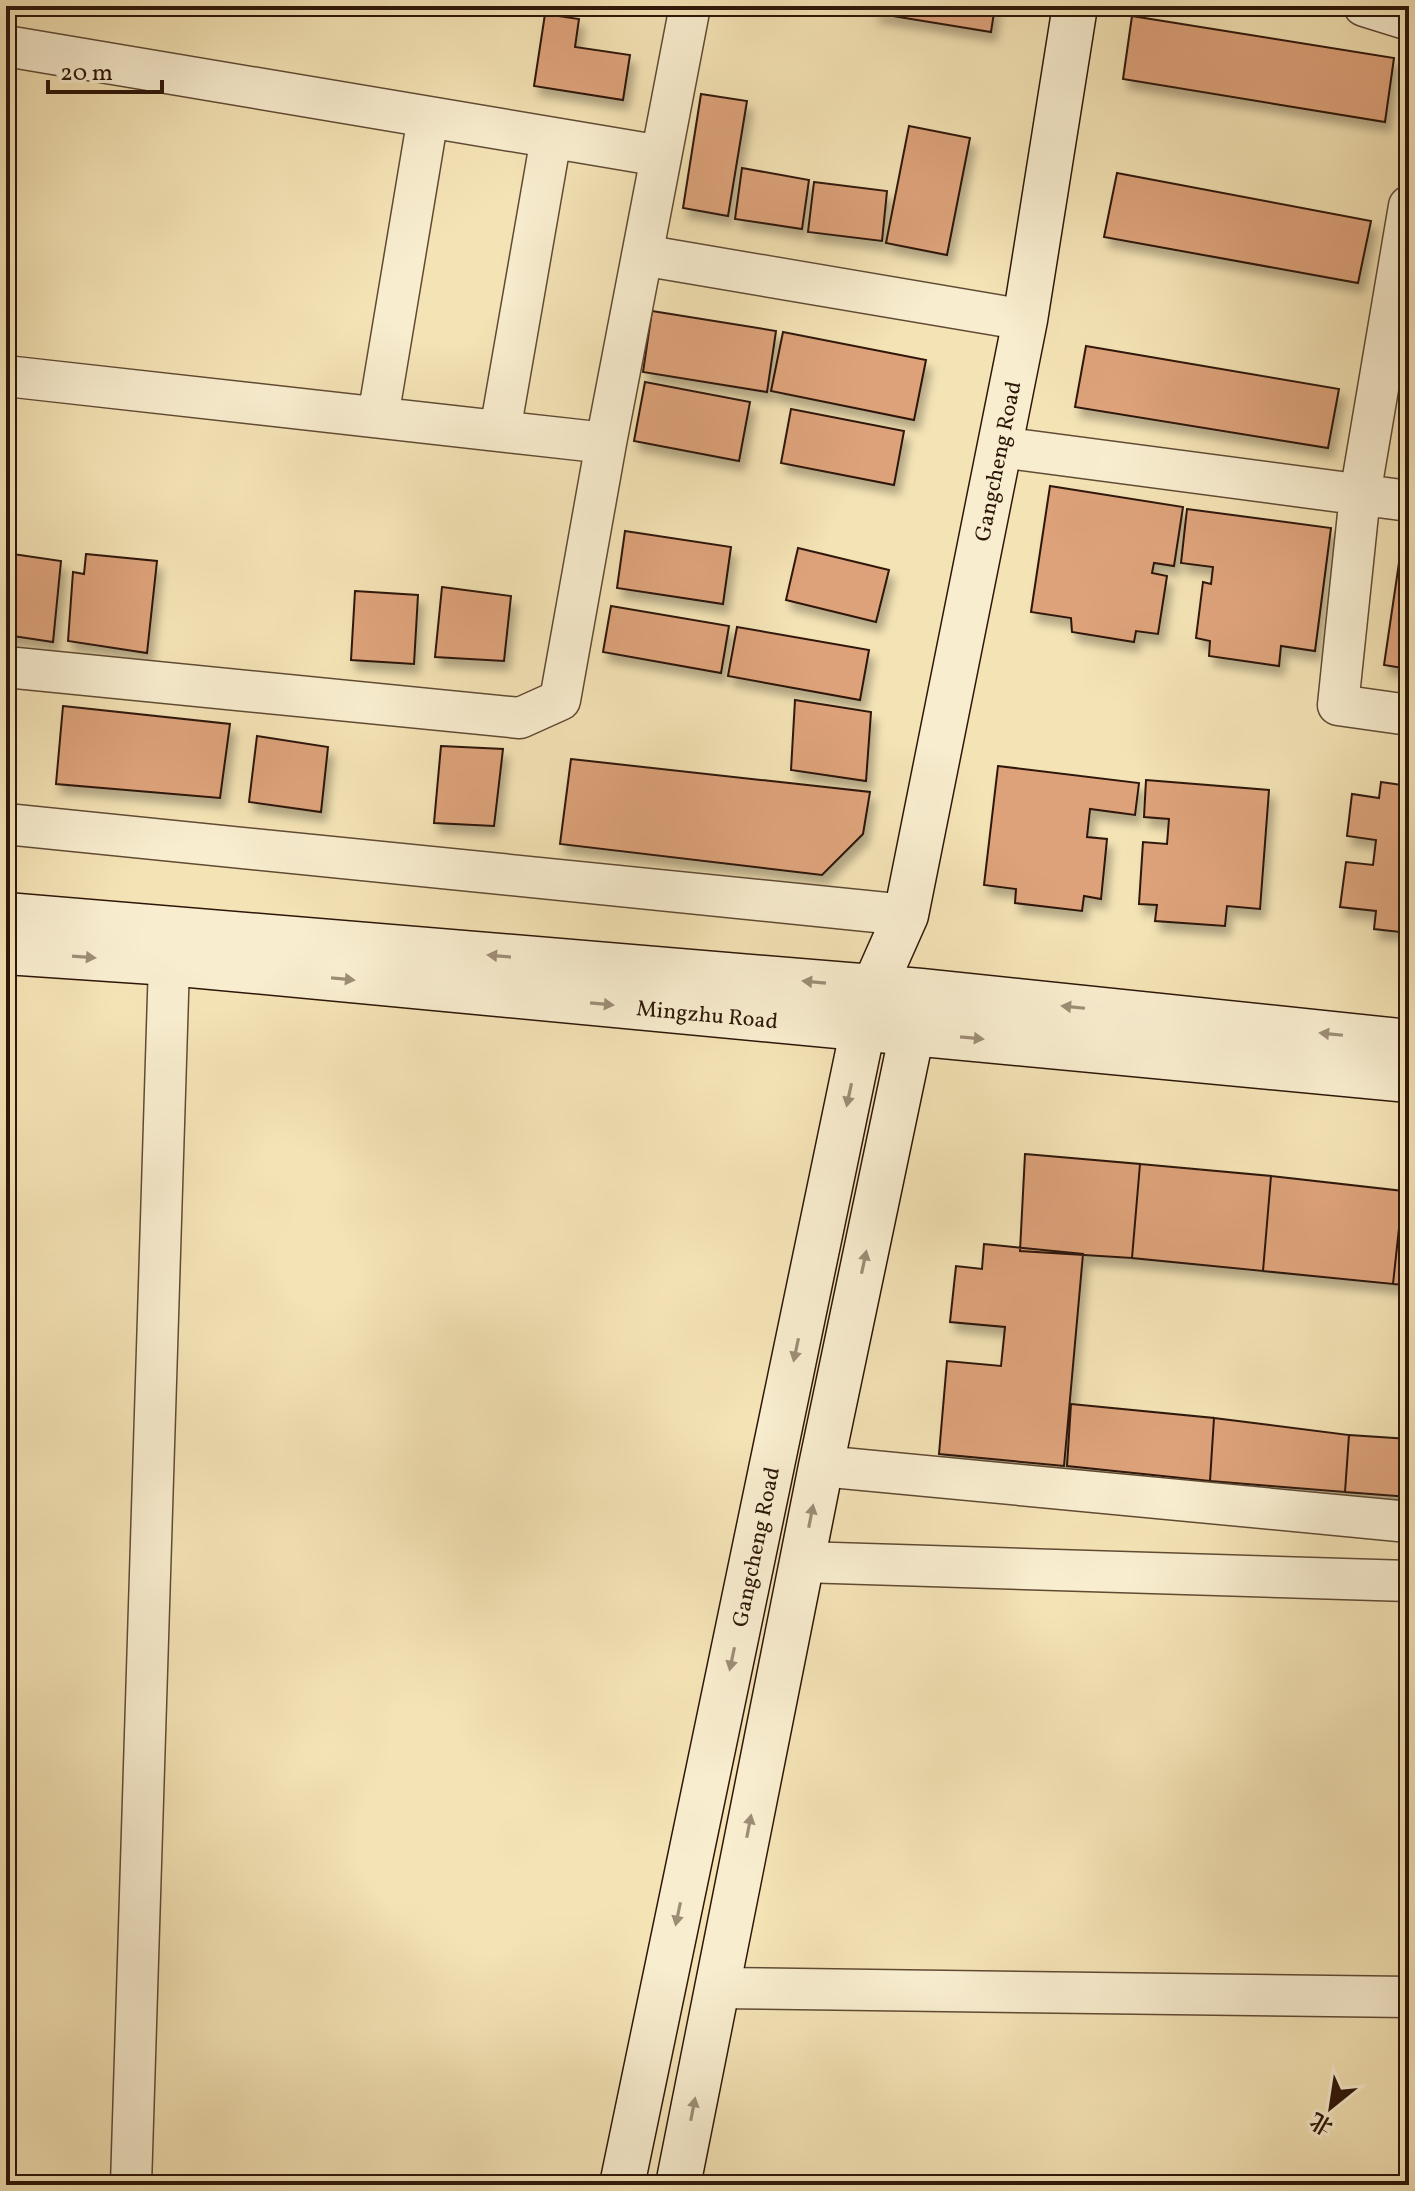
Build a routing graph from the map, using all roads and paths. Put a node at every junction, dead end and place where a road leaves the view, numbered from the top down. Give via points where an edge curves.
1 (690, 6) edge
2 (1075, 6) edge
3 (1364, 6) edge
4 (1409, 20) edge
5 (6, 46) edge
6 (428, 117) junction
7 (551, 138) junction
8 (661, 156) junction
9 (1409, 206) edge
10 (642, 255) junction
11 (1025, 320) junction
12 (6, 376) edge
13 (378, 417) junction
14 (500, 431) junction
15 (606, 443) junction
16 (1000, 447) junction
17 (1360, 495) junction
18 (1409, 501) edge
19 (6, 667) edge
20 (1409, 715) edge
21 (6, 824) edge
22 (6, 915) edge
23 (906, 915) junction
24 (6, 952) edge
25 (169, 963) junction
26 (869, 1008) junction
27 (916, 1012) junction
28 (1409, 1042) edge
29 (1409, 1080) edge
30 (821, 1466) junction
31 (1409, 1522) edge
32 (802, 1562) junction
33 (1409, 1581) edge
34 (717, 1988) junction
35 (1409, 1997) edge
36 (131, 2185) edge
37 (622, 2185) edge
38 (678, 2185) edge

1 - 8 street
2 - 11 street, Gangcheng Road
3 - 4 street
5 - 6 street
6 - 7 street
6 - 13 street
7 - 8 street
7 - 14 street
8 - 10 street
9 - 17 street
10 - 11 street
10 - 15 street
11 - 16 street, Gangcheng Road
12 - 13 street
13 - 14 street
14 - 15 street
15 - 19 street via 560,700 520,718
16 - 17 street
16 - 23 street, Gangcheng Road
17 - 18 street
17 - 20 street via 1338,705
21 - 23 street
26 -> 22 street, Mingzhu Road
23 - 26 street, Gangcheng Road
23 - 27 street, Gangcheng Road
24 -> 25 street, Mingzhu Road
25 -> 26 street, Mingzhu Road
25 - 36 street
26 - 27 street, Mingzhu Road
26 -> 37 street, Gangcheng Road
28 -> 27 street, Mingzhu Road
27 -> 29 street, Mingzhu Road
30 -> 27 street, Gangcheng Road
30 - 31 street
32 -> 30 street, Gangcheng Road
32 - 33 street
34 -> 32 street, Gangcheng Road
34 - 35 street
38 -> 34 street, Gangcheng Road

